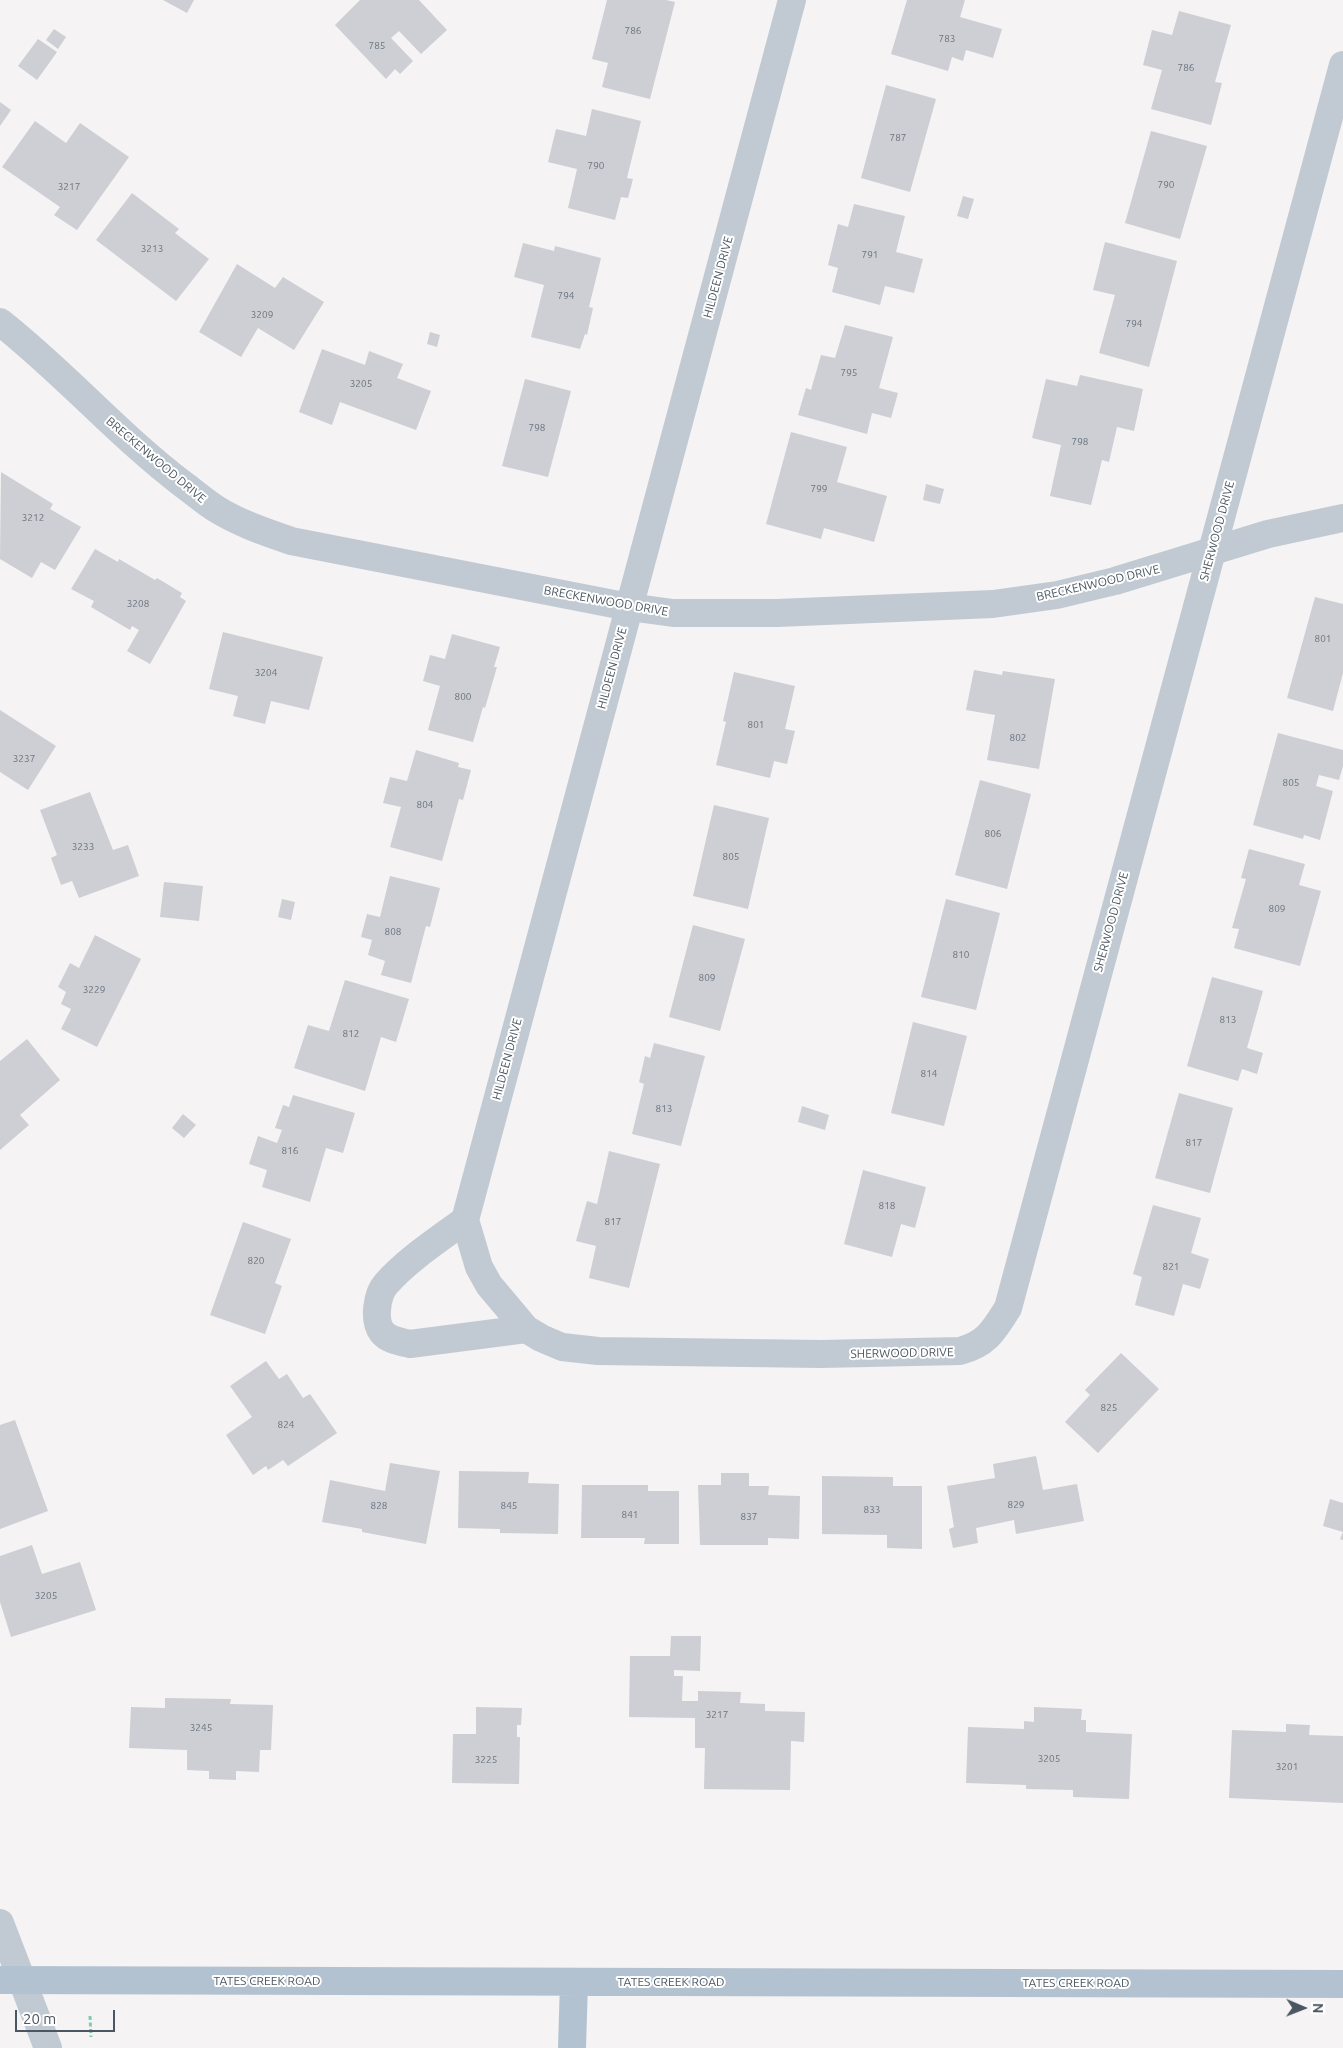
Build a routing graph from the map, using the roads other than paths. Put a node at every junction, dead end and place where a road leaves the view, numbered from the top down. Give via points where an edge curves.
1 (792, 0) edge
2 (1343, 65) edge
3 (0, 322) edge
4 (1343, 518) edge
5 (1210, 553) junction
6 (629, 608) junction
7 (465, 1220) junction
8 (534, 1334) junction
9 (0, 1923) edge
10 (11, 1980) edge
11 (574, 1982) junction
12 (1343, 1984) edge
13 (48, 2048) edge
14 (572, 2048) edge

1 - 6 street, HILDEEN DRIVE
2 - 5 street, SHERWOOD DRIVE
3 - 6 street, BRECKENWOOD DRIVE via 32,347 162,468 216,509 239,522 291,541
4 - 5 street, BRECKENWOOD DRIVE via 1268,534
5 - 6 street, BRECKENWOOD DRIVE via 1057,595 993,604 777,613 673,613
5 - 8 street, SHERWOOD DRIVE via 1008,1308 994,1330 985,1340 960,1351 831,1354 598,1351 562,1347
6 - 7 street, HILDEEN DRIVE
7 - 8 street via 479,1266 489,1285
7 - 8 street via 385,1285 378,1304 382,1332 391,1339 410,1344
9 - 10 street
10 - 11 main road, TATES CREEK ROAD
10 - 13 street
11 - 12 main road, TATES CREEK ROAD
11 - 14 main road

